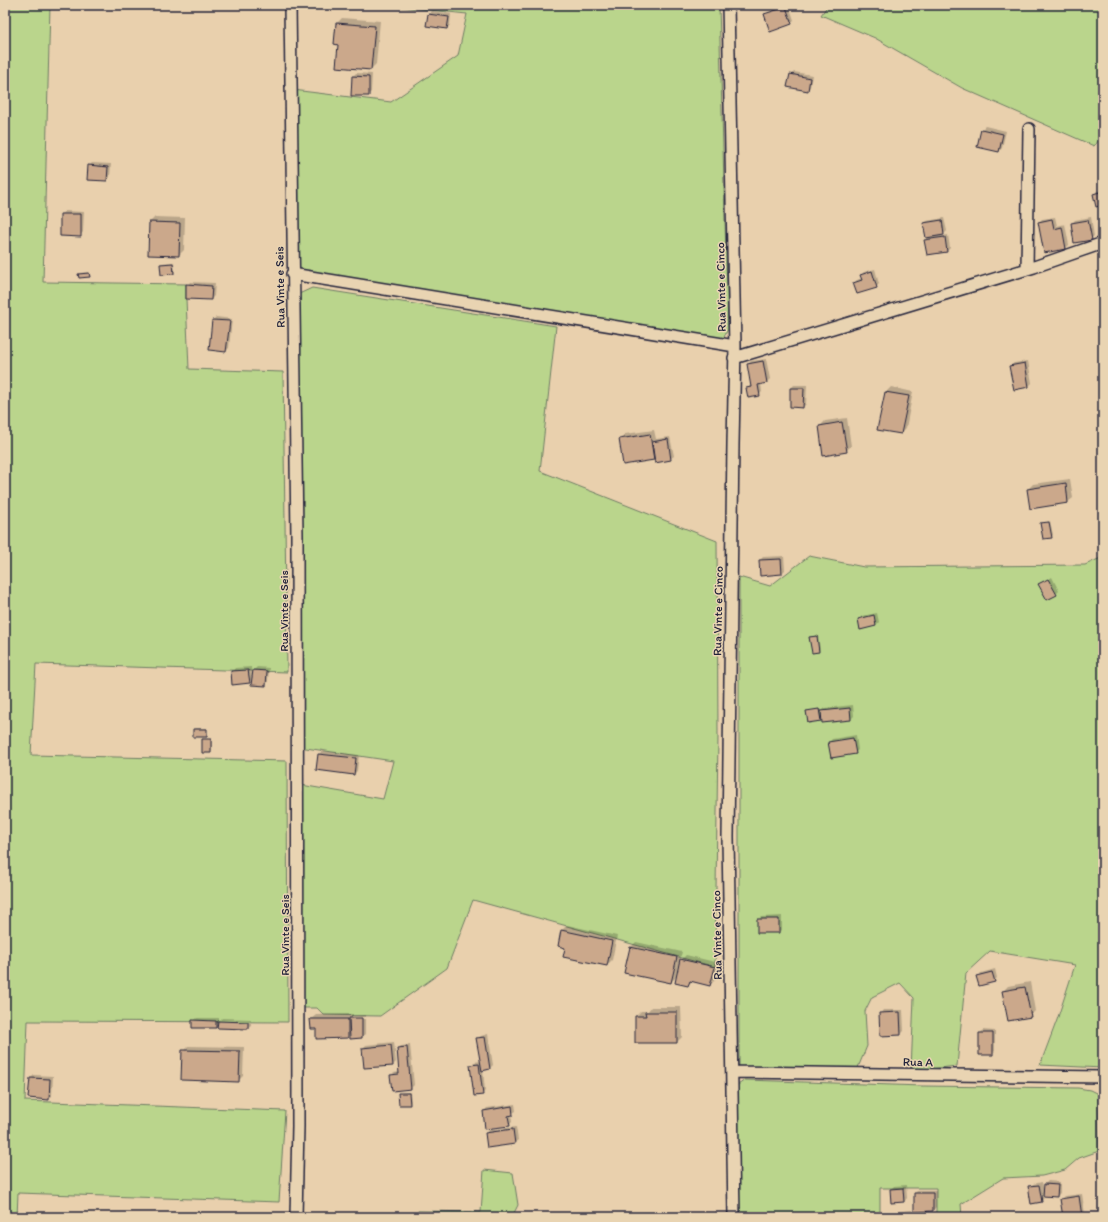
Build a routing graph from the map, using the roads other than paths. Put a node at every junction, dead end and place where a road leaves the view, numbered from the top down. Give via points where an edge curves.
1 (290, 5) edge
2 (728, 5) edge
3 (1029, 129) dead end
4 (1103, 243) edge
5 (1028, 269) junction
6 (292, 274) junction
7 (735, 352) junction
8 (732, 1072) junction
9 (1103, 1077) edge
10 (296, 1217) edge
11 (734, 1217) edge

1 - 6 street, Rua Vinte e Seis
2 - 7 street, Rua Vinte e Cinco
3 - 5 street
4 - 5 street
5 - 7 street
6 - 7 street
6 - 10 street, Rua Vinte e Seis via 297,536
7 - 8 street, Rua Vinte e Cinco via 728,837
8 - 9 street, Rua A
8 - 11 street, Rua Vinte e Cinco

